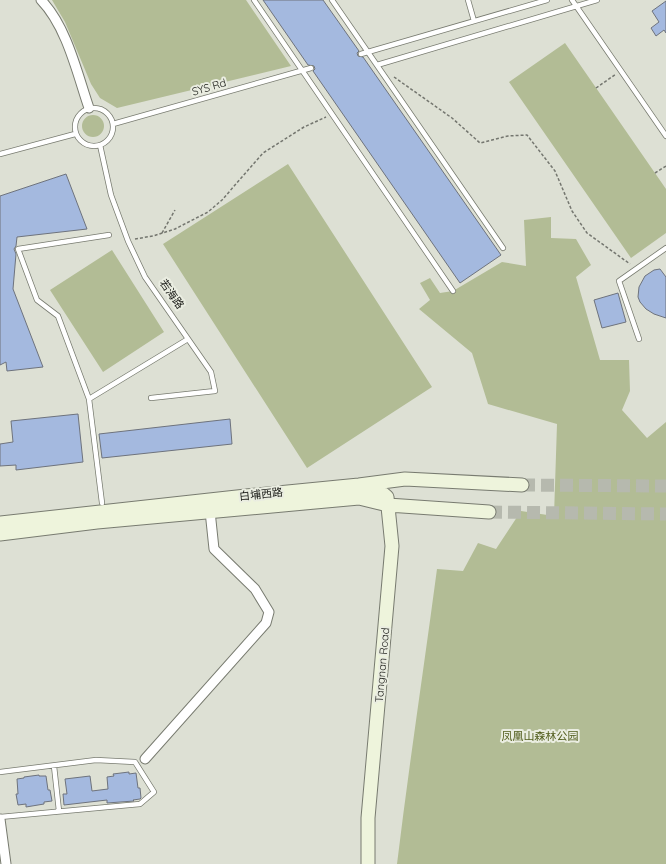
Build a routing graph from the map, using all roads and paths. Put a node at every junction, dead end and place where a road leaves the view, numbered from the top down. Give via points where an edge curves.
1 (41, 0) edge
2 (254, 0) edge
3 (332, 0) edge
4 (468, 0) edge
5 (547, 0) edge
6 (572, 0) edge
7 (597, 0) edge
8 (576, 6) junction
9 (474, 21) junction
10 (368, 52) junction
11 (361, 54) dead end
12 (377, 65) junction
13 (311, 68) dead end
14 (620, 70) junction
15 (303, 71) junction
16 (596, 88) dead end
17 (89, 108) junction
18 (331, 114) junction
19 (113, 124) junction
20 (75, 134) junction
21 (666, 136) edge
22 (100, 145) junction
23 (0, 154) edge
24 (666, 166) edge
25 (655, 173) dead end
26 (175, 210) dead end
27 (162, 233) junction
28 (109, 235) dead end
29 (128, 240) junction
30 (503, 248) dead end
31 (666, 248) edge
32 (636, 269) junction
33 (453, 291) dead end
34 (188, 339) junction
35 (639, 339) dead end
36 (151, 398) dead end
37 (89, 399) junction
38 (522, 485) tunnel mouth
39 (359, 491) junction
40 (102, 503) dead end
41 (388, 505) junction
42 (210, 511) junction
43 (489, 512) tunnel mouth
44 (0, 523) edge
45 (0, 534) edge
46 (146, 759) dead end
47 (54, 766) junction
48 (0, 772) edge
49 (59, 812) junction
50 (0, 818) edge
51 (6, 864) edge
52 (360, 864) edge
53 (368, 864) edge

1 - 17 street via 49,8 64,34
2 - 15 lane
3 - 10 lane
4 - 9 lane
5 - 9 lane
6 - 8 lane
7 - 8 lane
8 - 12 lane
8 - 14 lane
9 - 10 lane
10 - 11 lane
10 - 12 lane
12 - 30 lane
12 - 32 path via 452,118 480,143 508,136 527,135 555,171 572,211 587,233
13 - 15 lane, SYS Rd
14 - 16 path
14 - 21 lane
15 - 18 lane
15 - 19 lane, SYS Rd
17 - 19 lane via 95,107 107,112
17 - 20 lane via 75,121
18 - 27 path via 304,127 263,153 222,200 208,212 176,229
18 - 33 lane
19 - 22 lane via 109,139
20 - 22 lane via 88,146
20 - 23 lane
22 - 29 lane, 若海路 via 111,195
24 - 25 path
26 - 27 path
27 - 29 path
28 - 37 lane via 18,249 38,300 58,316
29 - 34 lane, 若海路 via 145,277
31 - 32 lane
32 - 35 lane via 619,281
34 - 36 lane, 若海路 via 211,372 214,391
34 - 37 lane
37 - 40 lane
38 - 39 main road, 白埔西路 via 405,479
39 - 41 main road, 白埔西路
39 - 42 main road, 白埔西路
39 - 44 main road, 白埔西路 via 246,496
39 - 52 main road, Tangnan Road via 376,506 385,527 387,552 360,823
41 - 43 main road, 白埔西路
41 - 53 main road, Tangnan Road via 392,546 368,818
42 - 45 main road, 白埔西路
42 - 46 street via 214,550 255,589 269,612 266,623
47 - 48 lane
47 - 49 lane
47 - 49 lane via 96,760 134,762 154,792 140,804
49 - 50 lane
50 - 51 street

